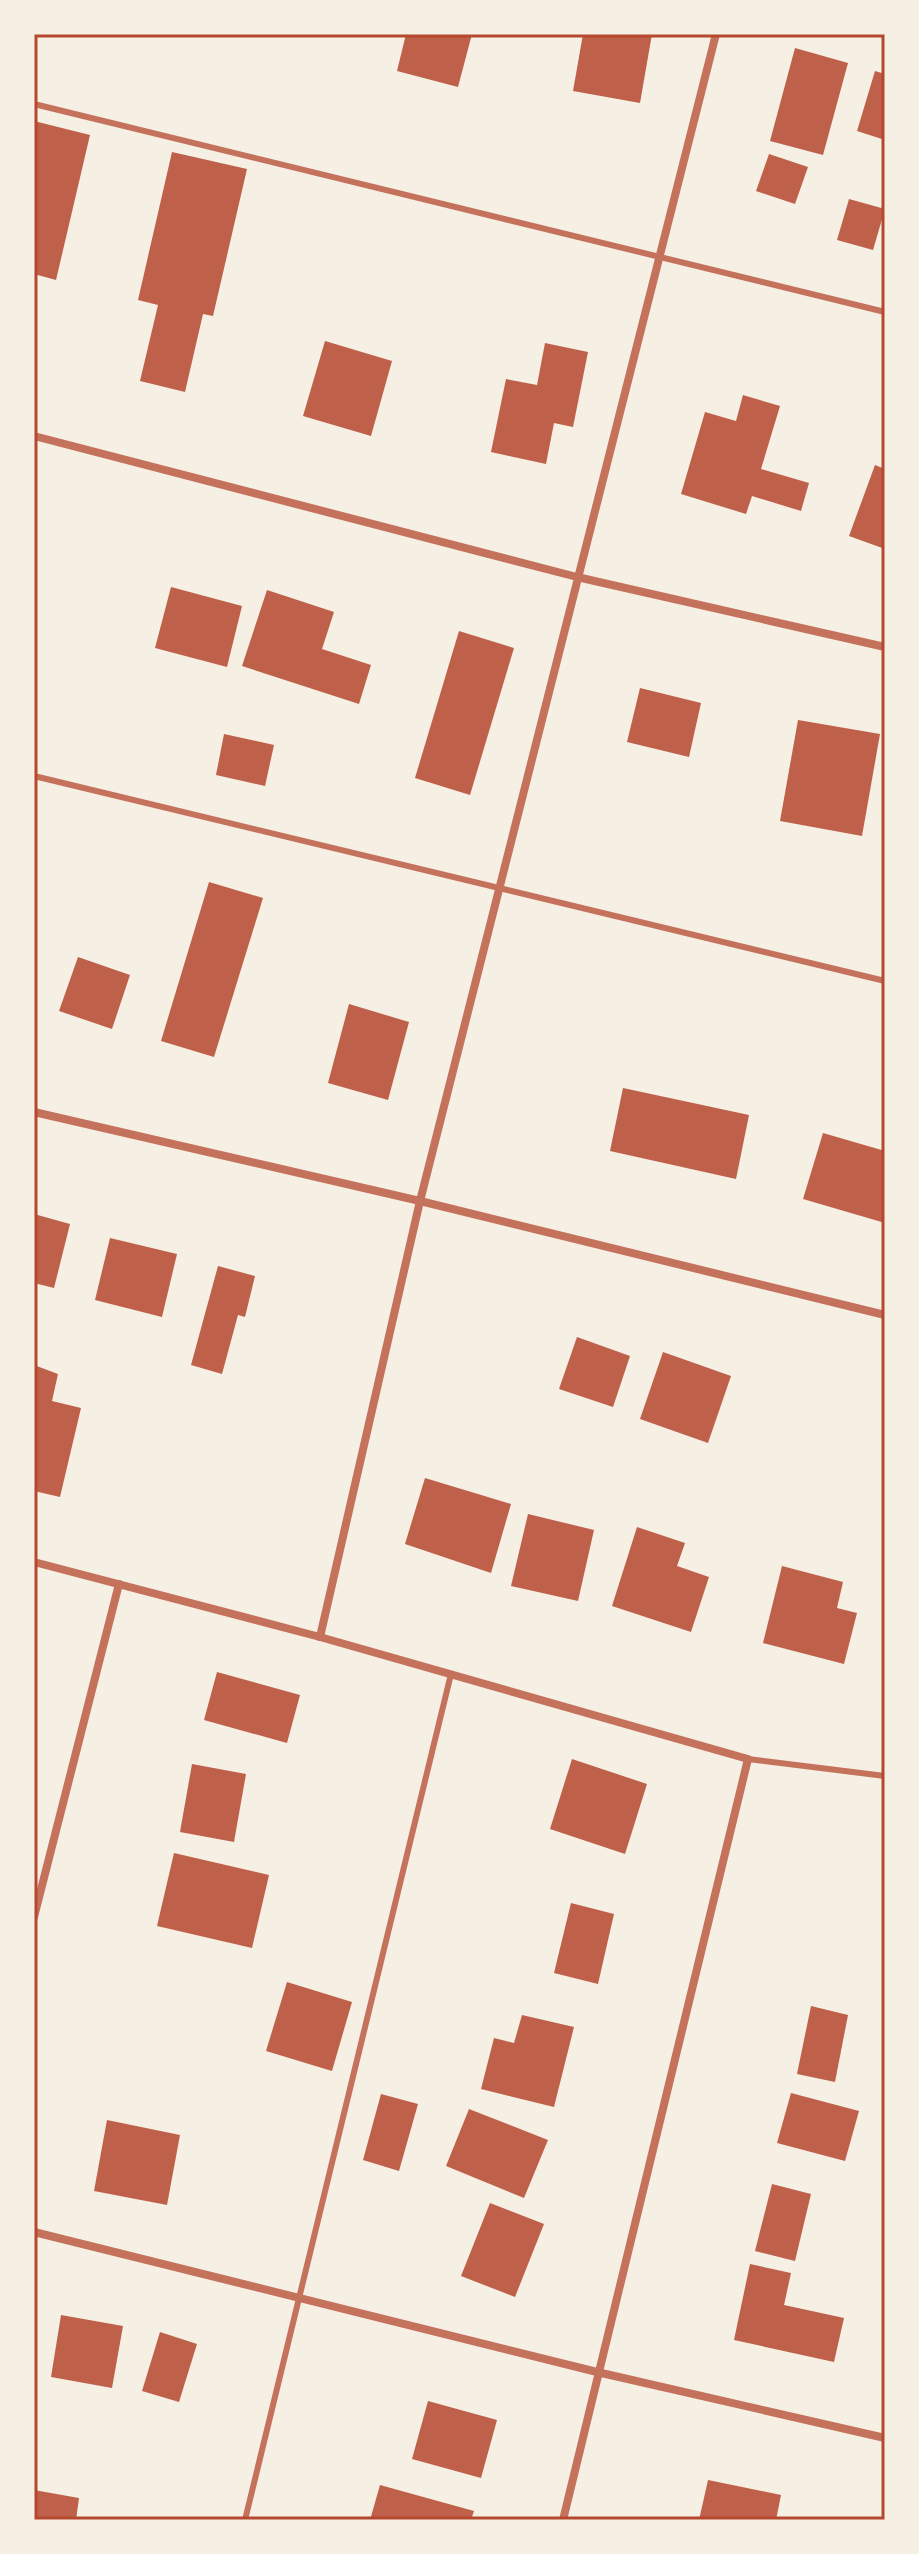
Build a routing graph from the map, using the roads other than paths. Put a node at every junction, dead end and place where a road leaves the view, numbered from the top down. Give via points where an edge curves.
1 (716, 34) edge
2 (34, 104) edge
3 (658, 258) junction
4 (885, 312) edge
5 (34, 436) edge
6 (577, 577) junction
7 (885, 647) edge
8 (34, 776) edge
9 (499, 887) junction
10 (885, 981) edge
11 (34, 1112) edge
12 (420, 1201) junction
13 (885, 1315) edge
14 (34, 1562) edge
15 (119, 1584) junction
16 (320, 1637) junction
17 (451, 1674) junction
18 (748, 1759) junction
19 (885, 1776) edge
20 (34, 1917) edge
21 (34, 2232) edge
22 (299, 2298) junction
23 (597, 2372) junction
24 (885, 2438) edge
25 (245, 2520) edge
26 (563, 2520) edge

1 - 3 street
2 - 3 lane
3 - 4 lane
3 - 6 street
5 - 6 street
6 - 7 street
6 - 9 street
8 - 9 lane
9 - 10 lane
9 - 12 street
11 - 12 street
12 - 13 street
12 - 16 street
14 - 15 street
15 - 16 street
15 - 20 street
16 - 17 street
17 - 18 street
17 - 22 lane
18 - 19 lane
18 - 23 street
21 - 22 street
22 - 23 street
22 - 25 lane
23 - 24 street
23 - 26 street

